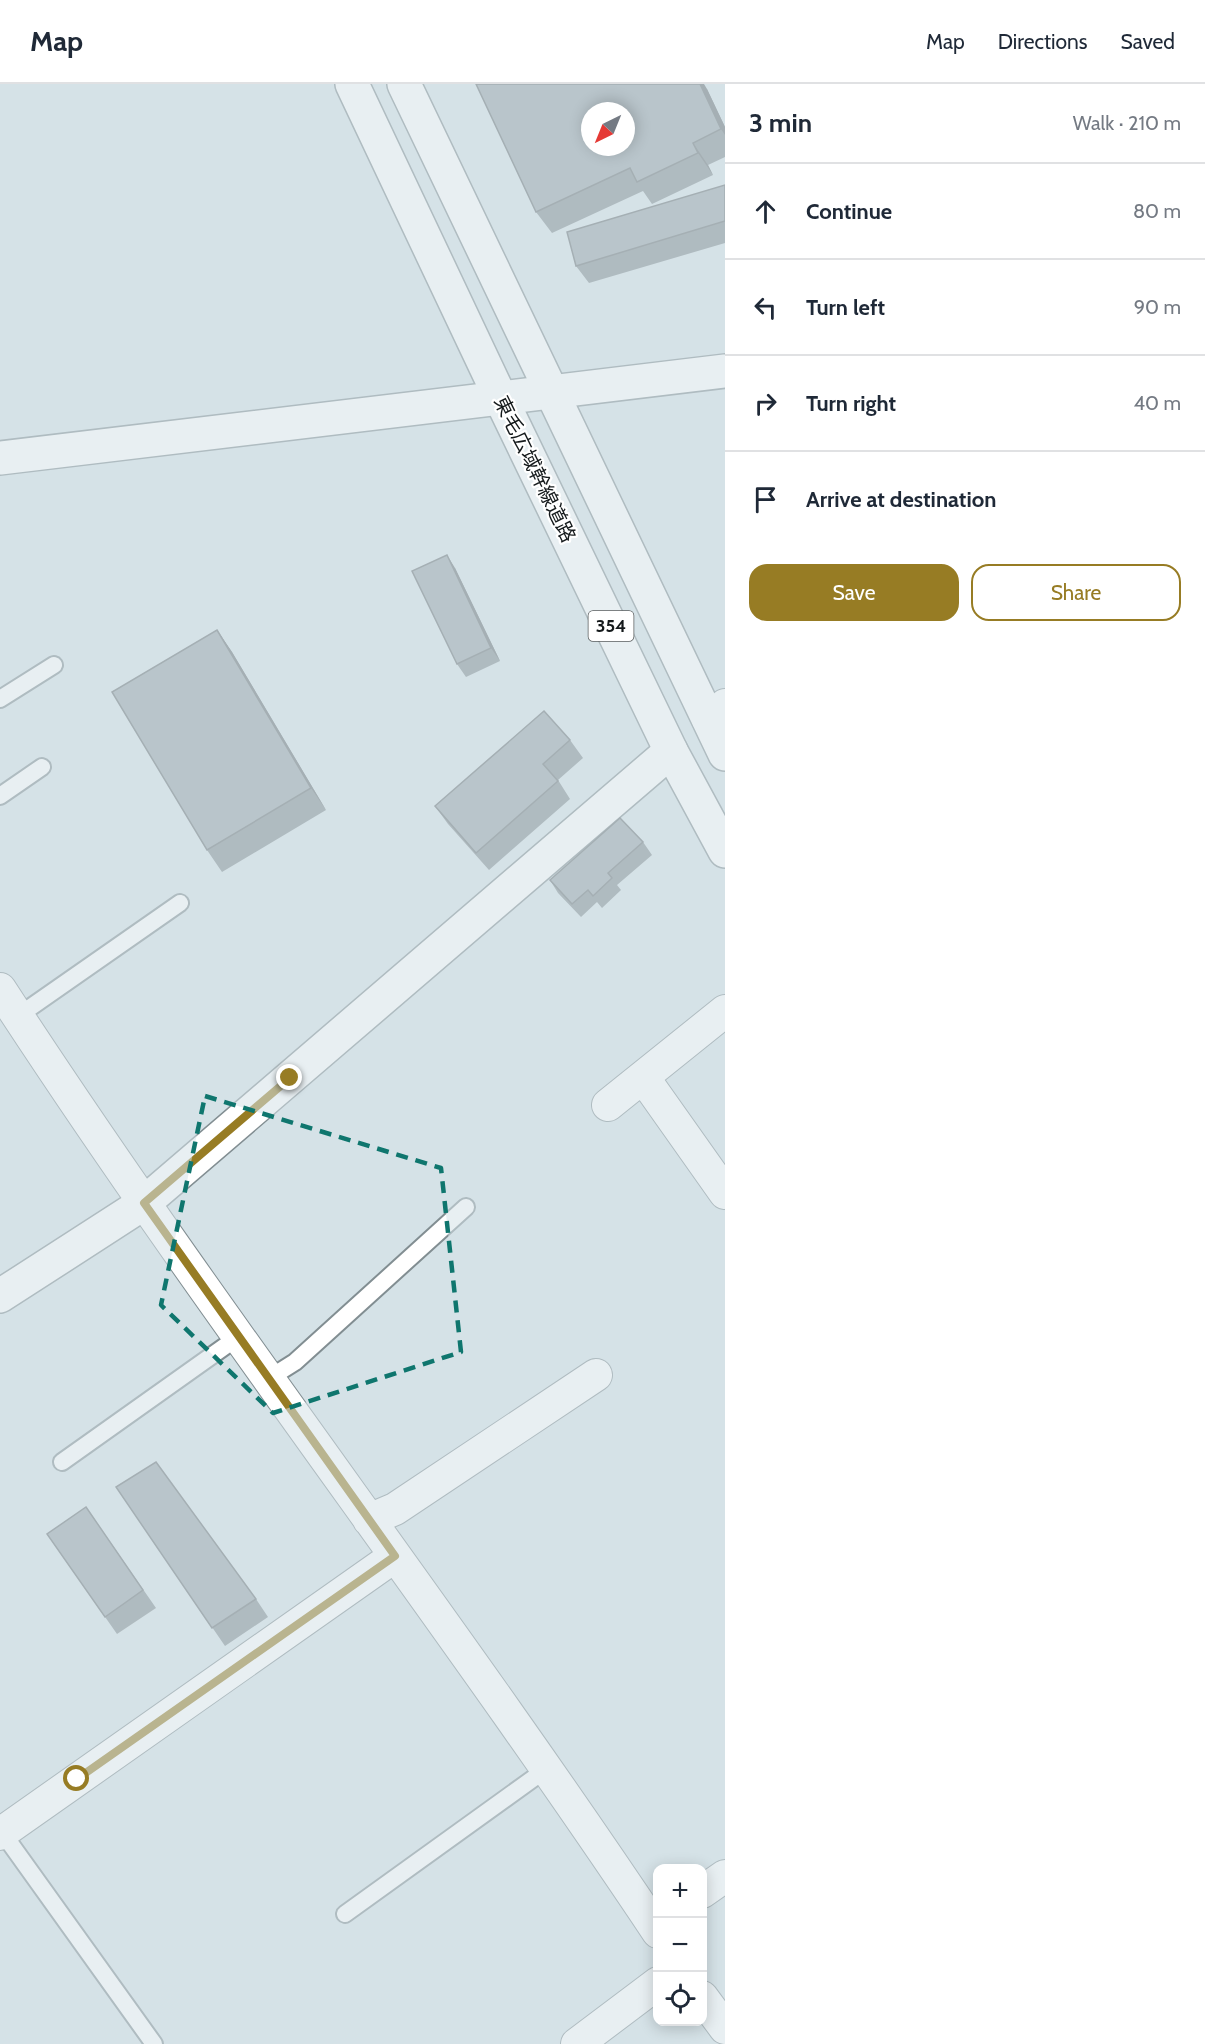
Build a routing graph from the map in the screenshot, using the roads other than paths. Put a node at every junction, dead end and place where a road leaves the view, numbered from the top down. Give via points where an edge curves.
1 (352, 84) edge
2 (404, 84) edge
3 (725, 371) edge
4 (549, 391) junction
5 (501, 399) junction
6 (0, 458) edge
7 (54, 664) dead end
8 (0, 699) edge
9 (716, 712) edge
10 (671, 751) junction
11 (725, 754) edge
12 (42, 767) dead end
13 (0, 796) edge
14 (725, 851) edge
15 (180, 903) dead end
16 (0, 988) edge
17 (725, 1011) edge
18 (18, 1016) junction
19 (643, 1077) junction
20 (608, 1105) dead end
21 (725, 1193) edge
22 (144, 1203) junction
23 (466, 1207) dead end
24 (0, 1296) edge
25 (238, 1336) junction
26 (596, 1375) dead end
27 (268, 1379) junction
28 (62, 1462) dead end
29 (369, 1520) junction
30 (395, 1556) junction
31 (545, 1770) junction
32 (1, 1832) edge
33 (725, 1876) edge
34 (707, 1889) edge
35 (345, 1914) dead end
36 (653, 1924) edge
37 (653, 1986) edge
38 (707, 2004) edge
39 (725, 2028) edge
40 (154, 2044) edge
41 (576, 2044) edge

1 - 5 main road, 東毛広域幹線道路 / 354
2 - 4 main road, 354
3 - 4 main road
4 - 5 main road
4 - 9 main road, 354
5 - 6 main road
5 - 10 main road, 東毛広域幹線道路 / 354
7 - 8 lane
9 - 11 main road, 354
10 - 14 main road, 東毛広域幹線道路 / 354
10 - 22 main road
12 - 13 lane
15 - 18 lane
16 - 18 street
17 - 19 street
18 - 22 street
19 - 20 street
19 - 21 street
22 - 24 main road
22 - 25 street
23 - 27 lane via 295,1362
25 - 27 street
25 - 28 lane
26 - 29 street via 395,1509
27 - 29 street
29 - 30 street
30 - 31 street
30 - 32 street
31 - 35 lane
31 - 36 street
32 - 40 lane
33 - 34 street
37 - 41 street
38 - 39 street

